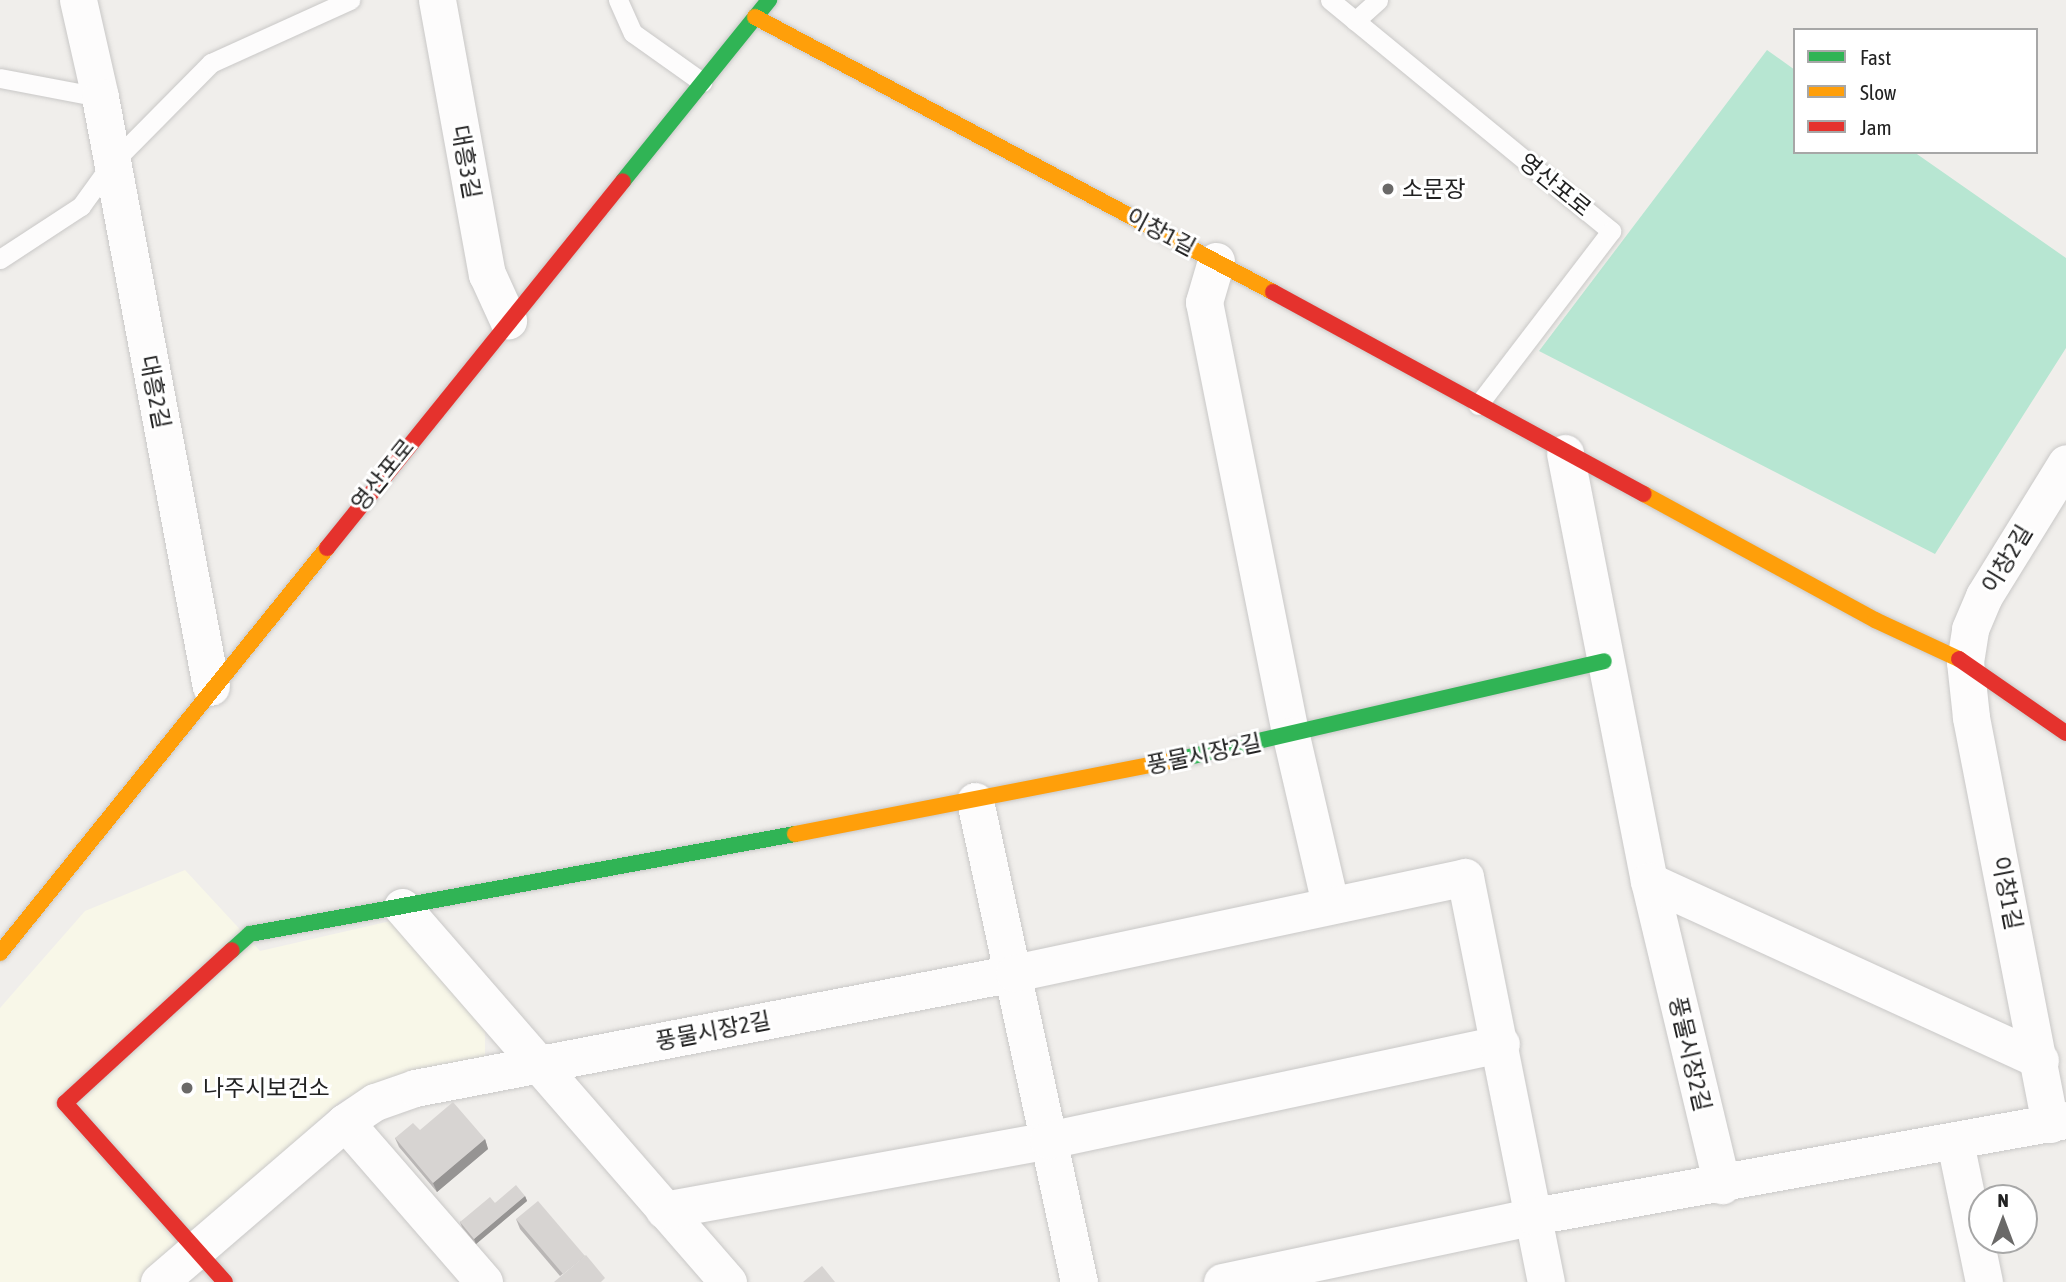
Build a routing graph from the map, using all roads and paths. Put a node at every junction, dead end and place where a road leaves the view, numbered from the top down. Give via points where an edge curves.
1 (78, 0) edge
2 (350, 0) edge
3 (437, 0) edge
4 (618, 0) edge
5 (769, 0) edge
6 (1330, 0) edge
7 (1378, 0) edge
8 (755, 16) junction
9 (1355, 21) junction
10 (0, 78) edge
11 (702, 82) junction
12 (100, 97) junction
13 (112, 163) junction
14 (0, 259) edge
15 (1216, 261) junction
16 (508, 320) junction
17 (1478, 405) junction
18 (1564, 453) junction
19 (2066, 463) edge
20 (1604, 661) junction
21 (1965, 662) junction
22 (211, 687) junction
23 (2066, 733) edge
24 (1291, 736) junction
25 (975, 801) junction
26 (1649, 881) junction
27 (1330, 904) junction
28 (402, 907) junction
29 (0, 953) edge
30 (1014, 973) junction
31 (1501, 1044) junction
32 (2040, 1060) junction
33 (536, 1066) junction
34 (345, 1122) junction
35 (2058, 1122) edge
36 (1048, 1140) junction
37 (1955, 1142) junction
38 (1722, 1185) junction
39 (664, 1210) junction
40 (1534, 1216) junction
41 (196, 1249) junction
42 (159, 1282) edge
43 (225, 1282) edge
44 (484, 1282) edge
45 (728, 1282) edge
46 (1079, 1282) edge
47 (1222, 1282) edge
48 (1546, 1282) edge
49 (1984, 1282) edge

1 - 12 street, 대흥2길
2 - 13 lane via 211,63
3 - 16 street, 대흥3길 via 487,274
4 - 11 lane via 633,33
5 - 8 street, 영산포로
6 - 9 lane, 영산포로
7 - 9 lane
8 - 11 street, 영산포로
8 - 15 street, 이창1길
9 - 17 lane, 영산포로 via 1611,231
10 - 12 lane
11 - 16 street, 영산포로
12 - 13 street, 대흥2길
13 - 14 lane via 81,206
13 - 22 street, 대흥2길
15 - 17 street, 이창1길
15 - 24 street via 1204,302
16 - 22 street, 영산포로
17 - 18 street, 이창1길
18 - 20 street
18 - 21 street, 이창1길 via 1875,620
19 - 21 street, 이창2길 via 1984,596 1970,629
20 - 24 street, 풍물시장2길
20 - 26 street
21 - 23 street, 이창1길
21 - 32 street, 이창1길 via 1971,717
22 - 29 street, 영산포로
24 - 25 street, 풍물시장2길
24 - 27 street
25 - 28 street, 풍물시장2길
25 - 30 street
26 - 32 street
26 - 38 street, 풍물시장2길
27 - 30 street, 풍물시장2길
27 - 31 street, 풍물시장2길 via 1465,877
28 - 33 street
28 - 41 street, 풍물시장2길 via 250,934 65,1103
30 - 33 street, 풍물시장2길
30 - 36 street
31 - 36 street
31 - 40 street, 풍물시장2길
32 - 35 street, 이창1길
33 - 34 street, 풍물시장2길 via 415,1088 375,1102
33 - 39 street
34 - 41 street, 풍물시장2길
34 - 44 street
35 - 37 street
36 - 39 street
36 - 46 street
37 - 38 street
37 - 49 street
38 - 40 street
39 - 45 street
40 - 47 street
40 - 48 street, 풍물시장2길
41 - 42 street, 풍물시장2길
41 - 43 street

